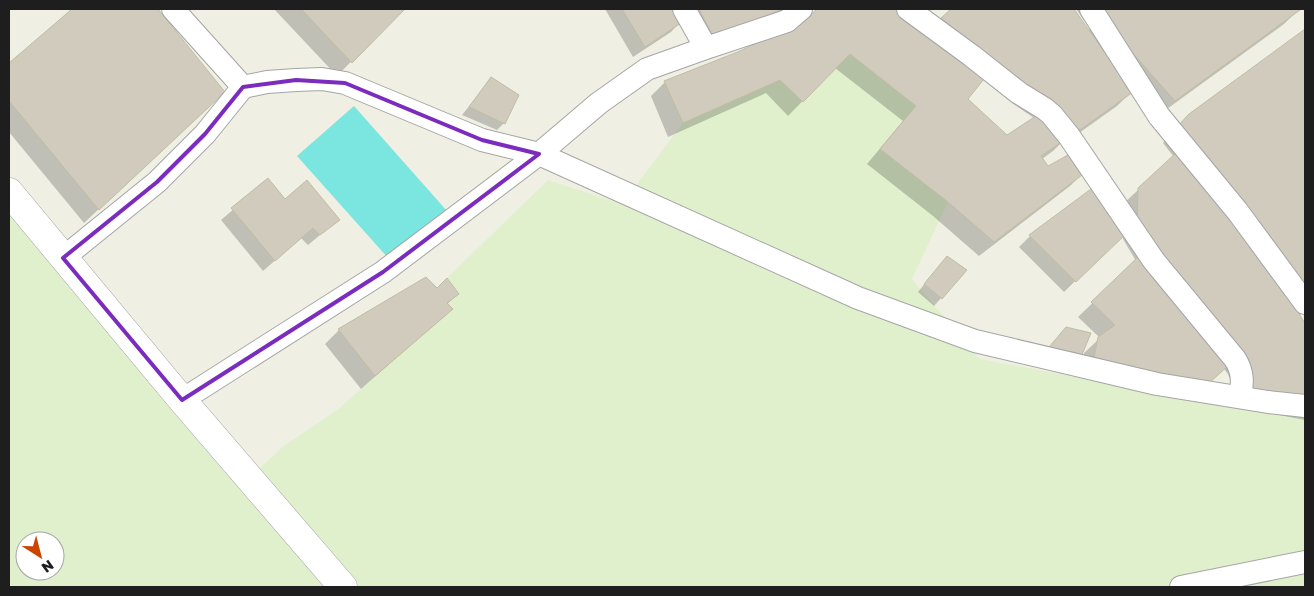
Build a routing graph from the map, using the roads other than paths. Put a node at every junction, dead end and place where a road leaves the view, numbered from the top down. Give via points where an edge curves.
1 (173, 9) edge
2 (684, 9) edge
3 (801, 9) edge
4 (908, 9) edge
5 (1091, 9) edge
6 (706, 48) junction
7 (243, 87) junction
8 (539, 154) junction
9 (9, 192) edge
10 (63, 258) junction
11 (1305, 303) edge
12 (1240, 397) junction
13 (182, 400) junction
14 (1305, 406) edge
15 (1305, 562) edge
16 (343, 587) edge
17 (1181, 587) edge

1 - 7 street
2 - 6 street
3 - 6 street via 787,21
4 - 12 street via 1052,115 1154,262 1235,359 1240,368
5 - 11 street via 1159,116 1238,212
6 - 8 street via 648,69 599,103
7 - 8 street via 267,82 322,79 345,84 482,140
7 - 10 street via 205,134 157,182
8 - 12 street via 858,298 975,341 1157,384
8 - 13 street via 383,272
9 - 10 street
10 - 13 street
12 - 14 street
13 - 16 street
15 - 17 street

